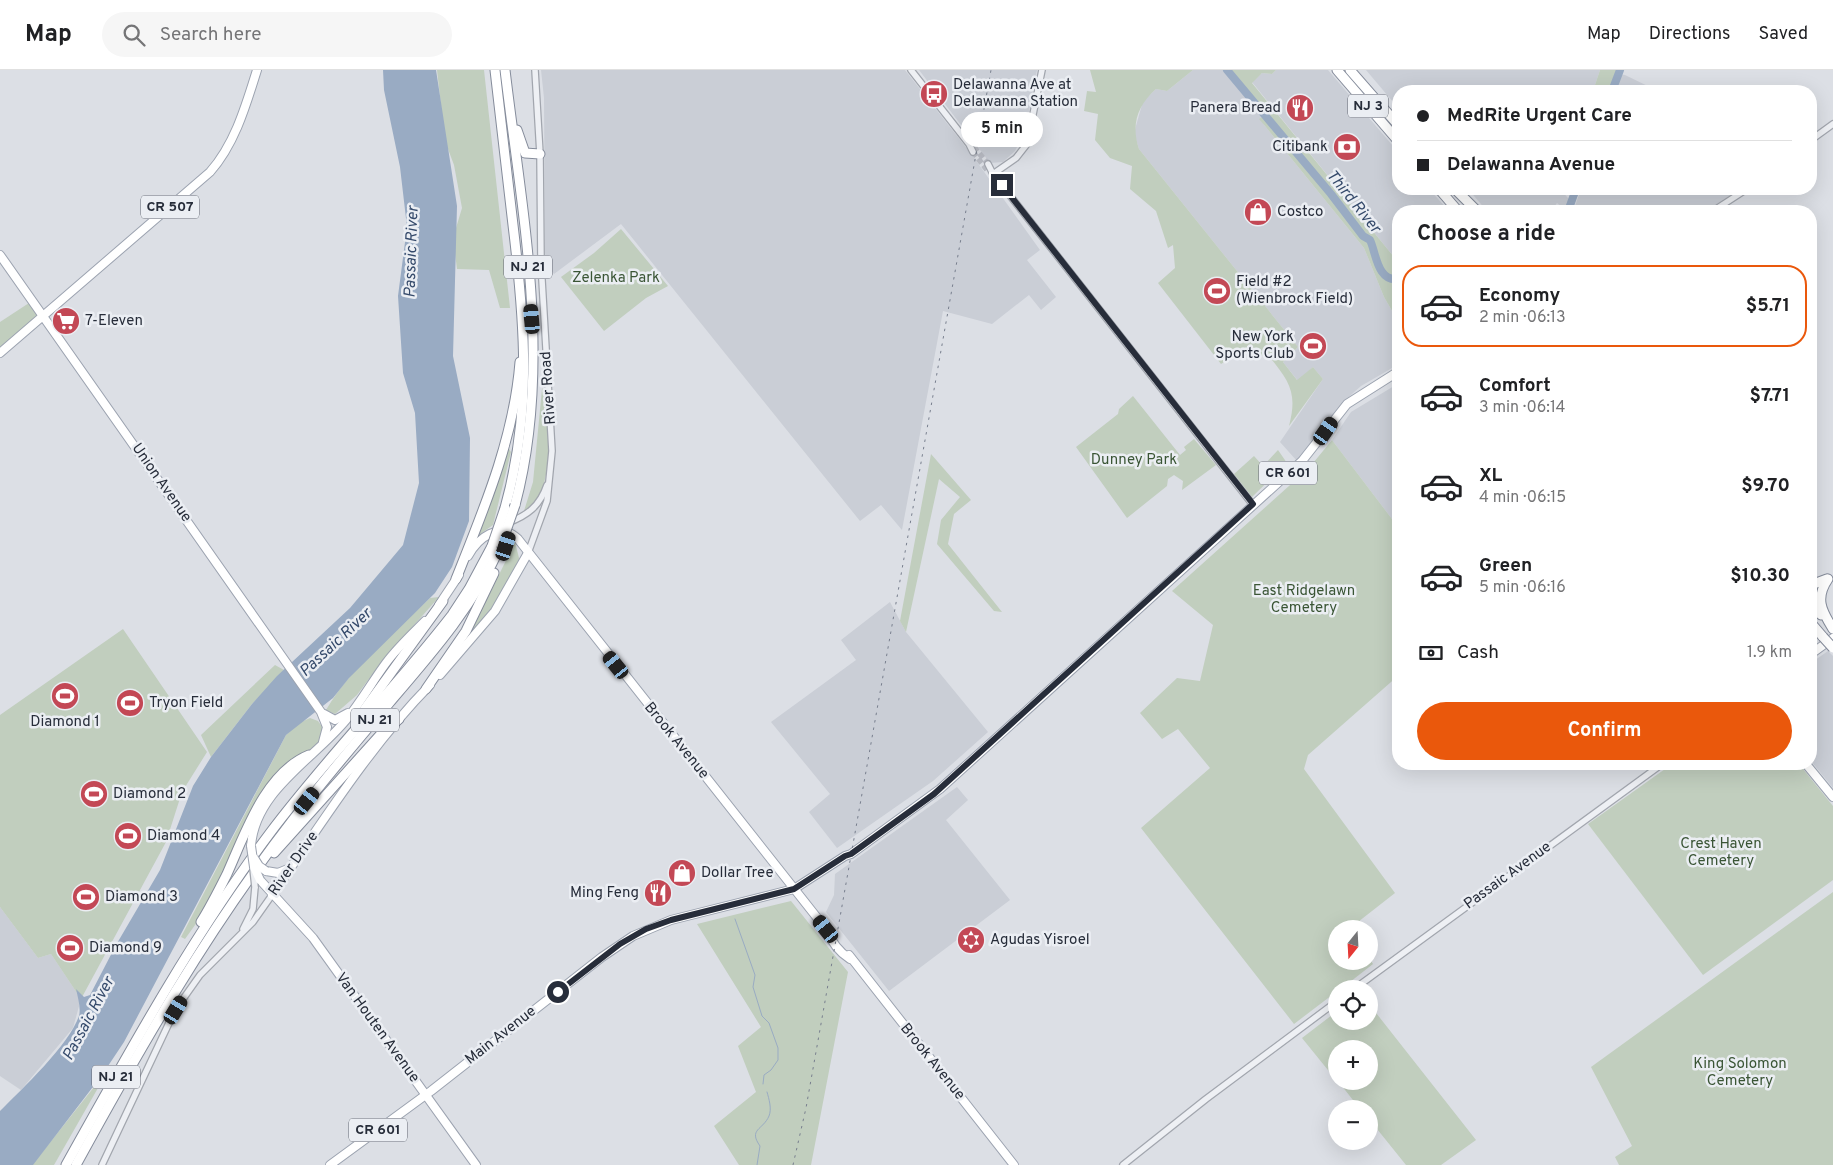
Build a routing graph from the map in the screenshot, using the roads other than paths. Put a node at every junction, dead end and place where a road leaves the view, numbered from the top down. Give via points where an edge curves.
1 (257, 70) edge
2 (495, 70) edge
3 (506, 70) edge
4 (535, 70) edge
5 (540, 70) edge
6 (911, 70) edge
7 (1042, 70) edge
8 (1337, 70) edge
9 (1350, 70) edge
10 (536, 81) junction
11 (1392, 118) edge
12 (1833, 124) edge
13 (1392, 134) edge
14 (1817, 136) edge
15 (972, 148) tunnel mouth
16 (540, 154) junction
17 (988, 167) tunnel mouth
18 (993, 174) junction
19 (1444, 195) edge
20 (1459, 195) edge
21 (1460, 195) edge
22 (1737, 195) edge
23 (1453, 205) edge
24 (1468, 205) edge
25 (1471, 205) edge
26 (1722, 205) edge
27 (0, 255) edge
28 (522, 304) junction
29 (45, 317) junction
30 (0, 353) edge
31 (1392, 375) edge
32 (550, 471) junction
33 (1253, 504) junction
34 (518, 539) junction
35 (476, 543) junction
36 (499, 546) junction
37 (528, 553) junction
38 (540, 569) junction
39 (520, 570) junction
40 (1830, 577) edge
41 (456, 580) junction
42 (1817, 582) edge
43 (443, 600) junction
44 (1817, 611) edge
45 (1817, 627) edge
46 (1833, 629) edge
47 (1817, 631) edge
48 (1828, 637) edge
49 (1817, 648) edge
50 (1833, 648) edge
51 (426, 689) junction
52 (362, 699) junction
53 (321, 712) junction
54 (399, 719) junction
55 (323, 744) junction
56 (309, 755) junction
57 (330, 758) junction
58 (1654, 770) edge
59 (1811, 770) edge
60 (1833, 797) edge
61 (251, 846) junction
62 (294, 864) junction
63 (257, 883) junction
64 (794, 889) junction
65 (241, 891) junction
66 (272, 895) junction
67 (237, 938) junction
68 (1366, 980) edge
69 (1328, 1008) edge
70 (148, 1022) junction
71 (425, 1095) junction
72 (84, 1132) junction
73 (59, 1165) edge
74 (66, 1165) edge
75 (76, 1165) edge
76 (102, 1165) edge
77 (330, 1165) edge
78 (476, 1165) edge
79 (1014, 1165) edge
80 (1122, 1165) edge

1 - 29 main road, CR 507 via 232,139 215,167
2 - 28 highway, NJ 21
3 - 16 highway via 521,148 528,154
3 - 36 highway, NJ 21, bridge via 534,352 525,464 515,505
4 - 10 street, River Road
5 - 10 street
6 - 15 street
7 - 18 street via 1028,144 1016,158
8 - 13 highway, NJ 3
9 - 11 highway, NJ 3
10 - 16 street, River Road
12 - 14 street
16 - 32 street, River Road via 541,263 552,428
17 - 18 street
18 - 33 street
19 - 23 highway
20 - 24 highway
21 - 25 highway
22 - 26 street
27 - 29 main road, Union Avenue
28 - 36 highway, NJ 21, bridge via 523,417
28 - 41 highway via 519,371 512,416 490,492
29 - 30 main road, CR 507
29 - 53 main road, Union Avenue
31 - 33 main road, Main Avenue / CR 601 via 1347,404 1306,456
32 - 35 street via 542,497 531,512 489,531
32 - 37 street, River Road via 547,501
33 - 64 main road, Main Avenue / CR 601 via 946,784 923,803
34 - 35 main road via 500,531 489,533
34 - 37 main road, Brook Avenue
34 - 39 main road via 522,555
35 - 41 main road
36 - 51 highway via 471,623
36 - 57 highway, NJ 21 via 452,615
36 - 65 highway, NJ 21 via 481,586 459,620 307,801
37 - 38 main road, Brook Avenue
37 - 39 main road, River Drive
38 - 39 main road via 528,565
38 - 64 main road, Brook Avenue
39 - 51 main road, River Drive via 488,621
40 - 42 highway
40 - 46 highway via 1819,600
41 - 43 main road
43 - 52 main road via 392,656
43 - 57 highway
44 - 46 highway
45 - 48 highway
47 - 48 highway
48 - 49 main road
48 - 50 highway, bridge
51 - 54 main road, River Drive
52 - 53 main road via 339,719 331,719
52 - 55 main road
53 - 55 main road via 328,727
54 - 62 main road, River Drive
54 - 65 highway via 381,734
55 - 56 main road
56 - 61 main road via 265,807 254,827
56 - 70 highway via 282,776 256,810 222,885
57 - 70 highway, NJ 21 via 270,833 224,898
58 - 68 street, Passaic Avenue
59 - 60 main road
61 - 62 main road, bridge via 256,862 266,871 274,874
61 - 63 main road, Van Houten Avenue, bridge
62 - 66 main road, River Drive
63 - 66 main road, Van Houten Avenue
63 - 67 street via 253,909
64 - 71 main road, Main Avenue / CR 601 via 664,922 633,936
64 - 79 main road, Brook Avenue
65 - 75 highway, NJ 21 via 176,992
66 - 67 street, River Drive
66 - 71 main road, Van Houten Avenue via 313,938
67 - 76 street, River Drive via 196,981 176,1010
69 - 80 street
70 - 72 highway, NJ 21
71 - 77 main road, Main Avenue / CR 601
71 - 78 main road, Van Houten Avenue
72 - 73 highway
72 - 74 highway, NJ 21

